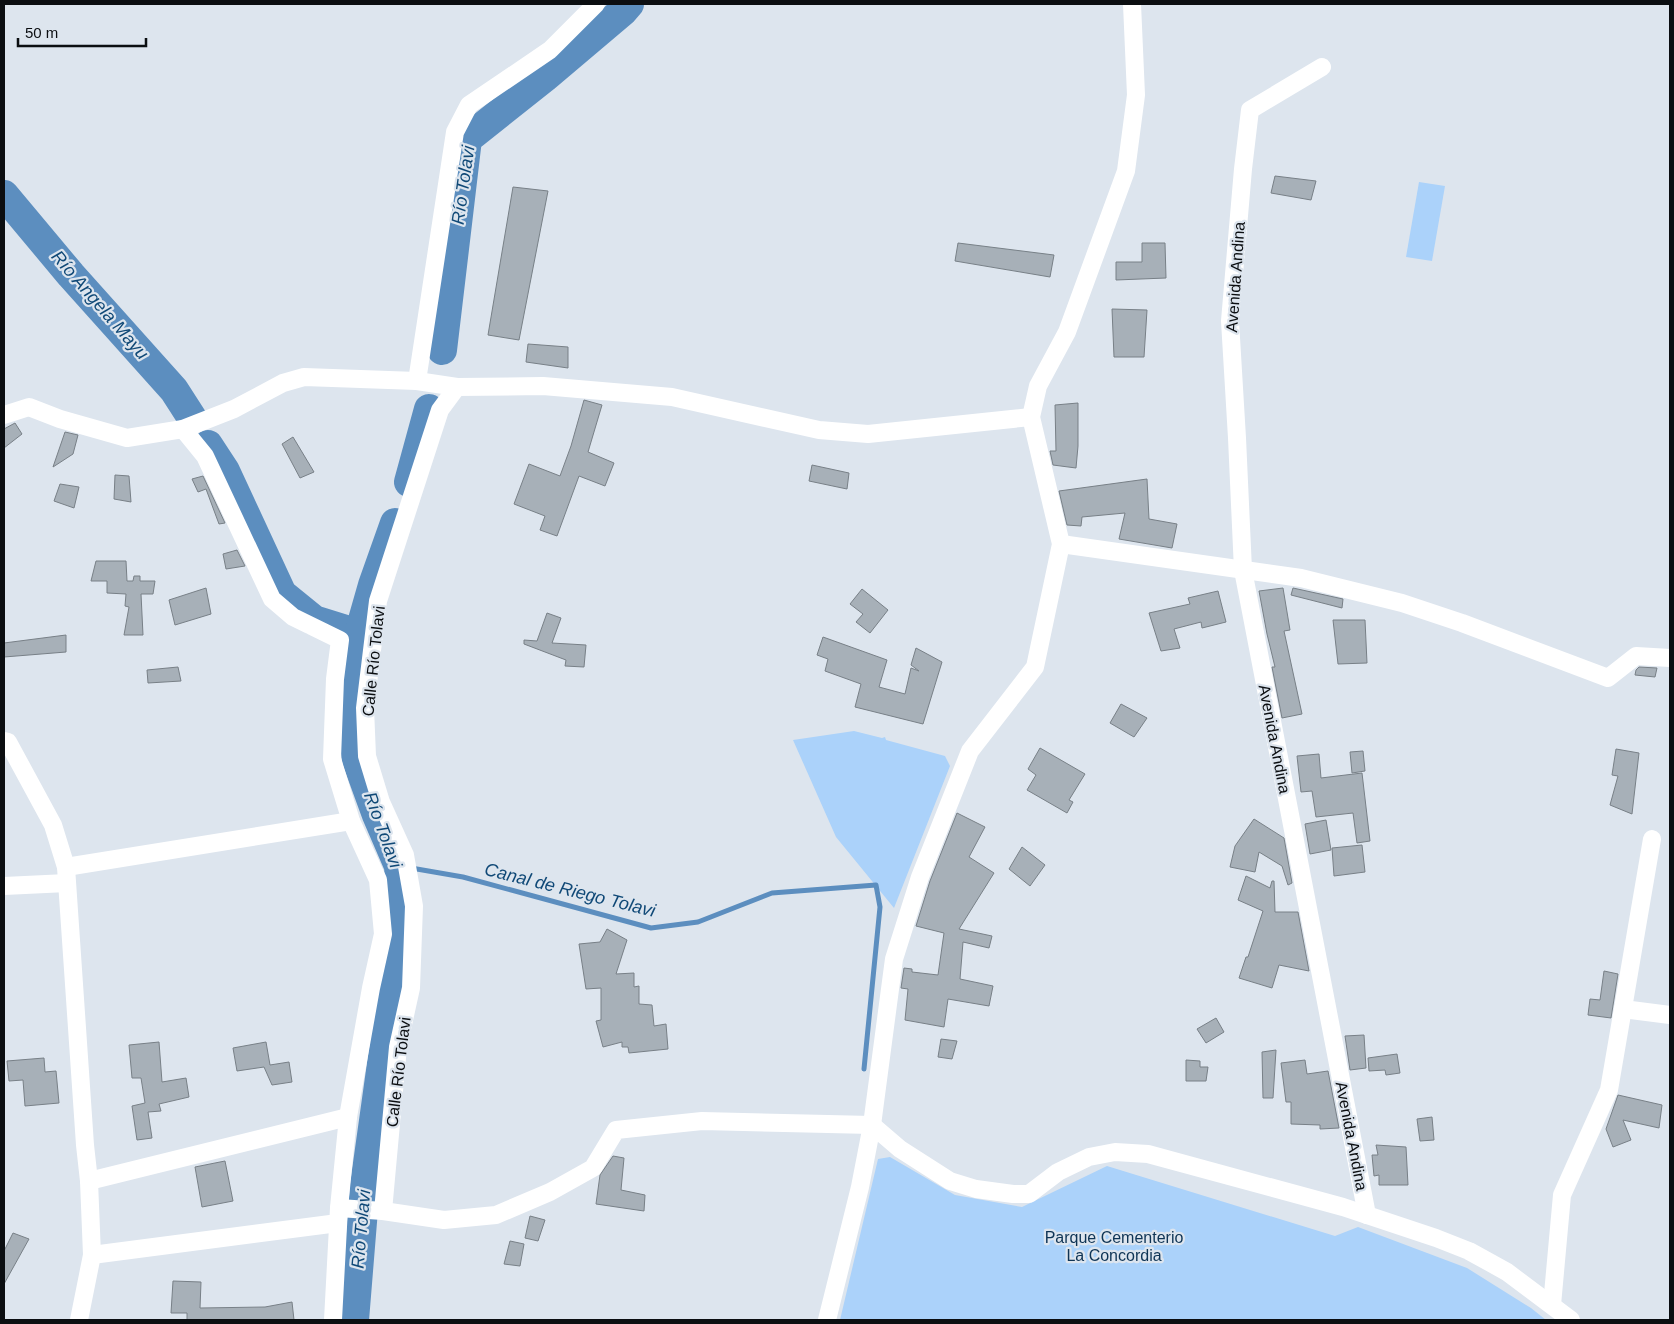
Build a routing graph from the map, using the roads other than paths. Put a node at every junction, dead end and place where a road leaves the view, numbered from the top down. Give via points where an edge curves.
1 (596, 4) edge
2 (1132, 4) edge
3 (1322, 67) dead end
4 (417, 381) junction
5 (457, 387) junction
6 (4, 414) edge
7 (1031, 417) junction
8 (183, 429) junction
9 (1062, 544) junction
10 (1243, 570) junction
11 (1670, 658) edge
12 (4, 741) edge
13 (351, 821) junction
14 (1652, 839) dead end
15 (66, 875) junction
16 (4, 886) edge
17 (1623, 1009) junction
18 (1670, 1015) edge
19 (348, 1117) junction
20 (872, 1126) junction
21 (89, 1181) junction
22 (382, 1211) junction
23 (340, 1213) junction
24 (1367, 1215) junction
25 (92, 1255) junction
26 (1552, 1305) junction
27 (79, 1320) edge
28 (333, 1320) edge
29 (828, 1320) edge
30 (1571, 1320) edge

1 - 4 street via 550,50 469,105 455,132
2 - 7 street via 1136,95 1126,171 1067,332 1038,386
3 - 10 street, Avenida Andina via 1250,110 1230,321
4 - 5 street
4 - 8 street via 304,377 283,383 234,409
5 - 7 street via 543,386 672,397 819,430 868,434
5 - 22 street, Calle Río Tolavi via 440,410 378,601 365,708 367,756 380,802 405,855 414,906 411,988 398,1047
6 - 8 street via 29,407 127,438
7 - 9 street
8 - 13 street, Calle Río Tolavi via 205,456 272,599 293,617 340,640 332,759
9 - 10 street
9 - 20 street via 1035,666 970,751 920,877 894,959
10 - 11 street via 1301,578 1402,603 1608,678 1636,656
10 - 24 street, Avenida Andina
12 - 15 street via 8,742 52,825
13 - 15 street
13 - 19 street, Calle Río Tolavi via 378,880 384,934
14 - 17 street
15 - 16 street
15 - 21 street
17 - 18 street
17 - 26 street via 1609,1090 1562,1194
19 - 21 street
19 - 23 street, Calle Río Tolavi
20 - 22 street via 702,1121 616,1130 593,1168 550,1192 496,1215 444,1220
20 - 24 street via 900,1149 950,1181 976,1189 1029,1194 1058,1172 1089,1157 1115,1152 1148,1154
20 - 29 street
21 - 25 street
22 - 23 street
23 - 25 street
23 - 28 street, Calle Río Tolavi
24 - 26 street, Avenida Andina via 1469,1251 1507,1272
25 - 27 street
26 - 30 street, Avenida Andina

